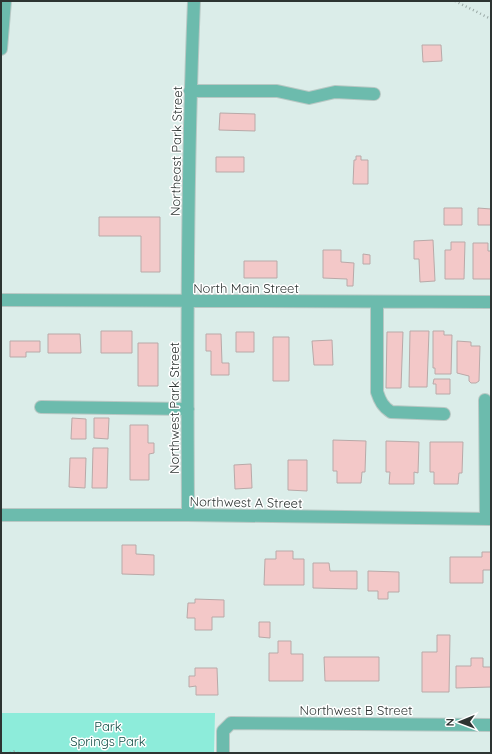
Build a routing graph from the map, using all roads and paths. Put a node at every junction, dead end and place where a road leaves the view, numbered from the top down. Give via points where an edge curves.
1 (5, 1) edge
2 (194, 1) edge
3 (455, 1) edge
4 (491, 19) edge
5 (1, 49) edge
6 (190, 91) junction
7 (374, 94) dead end
8 (1, 300) edge
9 (187, 302) junction
10 (377, 302) junction
11 (491, 302) edge
12 (485, 400) dead end
13 (41, 407) dead end
14 (188, 409) junction
15 (444, 414) dead end
16 (488, 449) edge
17 (1, 515) edge
18 (188, 515) junction
19 (488, 519) edge
20 (491, 725) edge
21 (10, 753) edge
22 (18, 753) edge
23 (223, 753) edge

1 - 5 street
2 - 6 street, Northeast Park Street
3 - 4 path
6 - 7 street via 277,91 309,98 335,92
6 - 9 street, Northeast Park Street
8 - 9 street, North Main Street
9 - 10 street, North Main Street
9 - 14 street, Northwest Park Street
10 - 11 street, North Main Street
10 - 15 street via 377,392 384,408 391,412
12 - 16 street
13 - 14 street
14 - 18 street, Northwest Park Street
16 - 19 street
17 - 18 street, Northwest A Street
18 - 19 street, Northwest A Street
20 - 23 street, Northwest B Street via 231,723 223,731
21 - 22 path

